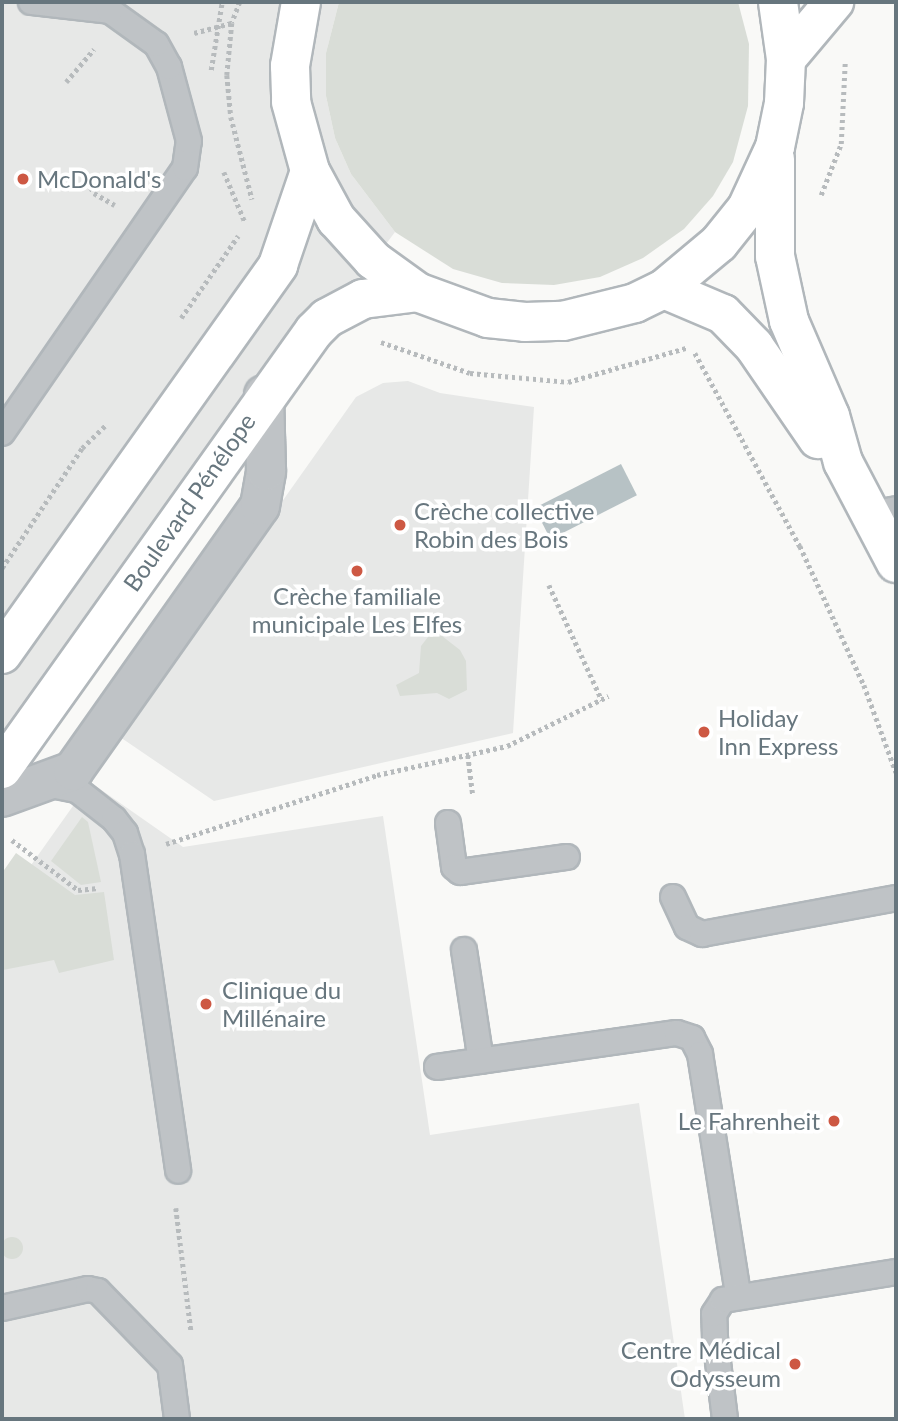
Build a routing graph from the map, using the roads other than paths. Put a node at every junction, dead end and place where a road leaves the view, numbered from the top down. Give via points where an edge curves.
1 (31, 2) edge
2 (300, 2) edge
3 (778, 2) edge
4 (834, 2) edge
5 (108, 6) edge
6 (786, 59) junction
7 (775, 147) junction
8 (310, 171) junction
9 (664, 289) junction
10 (418, 292) junction
11 (264, 395) junction
12 (2, 433) edge
13 (843, 462) junction
14 (884, 511) edge
15 (896, 563) edge
16 (2, 654) edge
17 (2, 769) edge
18 (46, 784) junction
19 (2, 797) edge
20 (448, 823) dead end
21 (567, 858) dead end
22 (673, 897) dead end
23 (896, 898) edge
24 (464, 950) dead end
25 (481, 1061) junction
26 (437, 1067) dead end
27 (178, 1171) dead end
28 (896, 1272) edge
29 (738, 1295) junction
30 (2, 1308) edge
31 (177, 1419) edge
32 (725, 1419) edge

1 - 5 lane
2 - 8 main road via 290,65 291,102
3 - 6 main road
4 - 6 main road
5 - 12 lane via 156,44 169,67 188,141 186,168
6 - 7 main road
7 - 9 main road via 740,216 704,258
7 - 13 main road via 775,256 789,321 830,416
8 - 10 main road via 354,240
8 - 16 main road via 278,265
9 - 10 main road via 599,315 525,322 488,318
9 - 13 main road via 723,314 754,346 818,440
10 - 11 main road, Boulevard Pénélope via 363,299 327,318
11 - 17 main road, Boulevard Pénélope
11 - 18 street via 266,460 260,506 73,771
13 - 14 main road
14 - 15 main road
18 - 19 street
18 - 27 lane via 77,790 114,819 132,854
20 - 21 lane via 454,867 460,872
22 - 23 lane via 687,927 702,934
24 - 25 lane
25 - 26 lane
25 - 29 lane via 677,1033 692,1038 700,1054
28 - 29 lane
29 - 32 lane via 723,1300 714,1314
30 - 31 lane via 98,1291 170,1365

